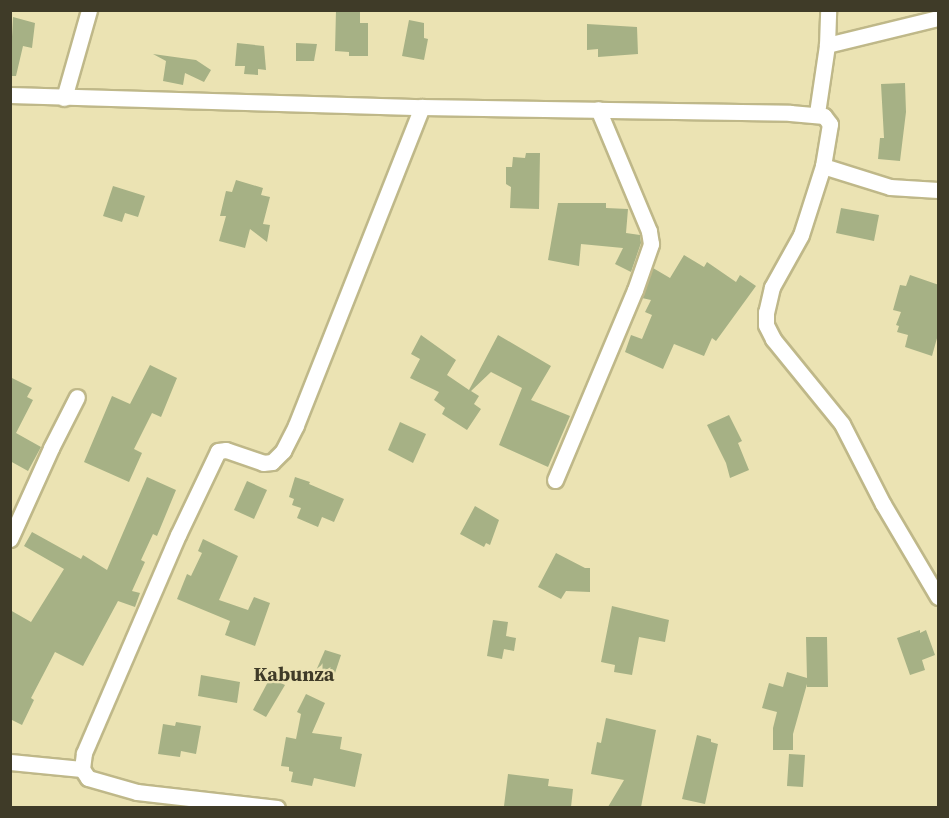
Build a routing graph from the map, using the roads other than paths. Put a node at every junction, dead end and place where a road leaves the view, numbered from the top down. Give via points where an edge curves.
1 (828, 10) edge
2 (87, 12) edge
3 (939, 18) edge
4 (827, 45) junction
5 (10, 95) edge
6 (64, 98) junction
7 (422, 107) junction
8 (598, 109) junction
9 (817, 114) junction
10 (823, 166) junction
11 (939, 190) edge
12 (77, 397) dead end
13 (555, 480) dead end
14 (10, 539) edge
15 (939, 597) edge
16 (10, 762) edge
17 (82, 769) junction
18 (150, 800) edge
19 (277, 807) edge

1 - 4 street
2 - 6 street
3 - 4 street
4 - 9 street
5 - 6 street
6 - 7 street
7 - 8 street
7 - 17 street via 292,434 272,462 218,451 84,753
8 - 9 street
8 - 13 street via 651,244
9 - 10 street via 829,119 830,124
10 - 11 street via 890,187
10 - 15 street via 801,235 772,287 765,325 842,424 883,504
12 - 14 street
16 - 17 street
17 - 18 street via 88,778 137,792
18 - 19 street

